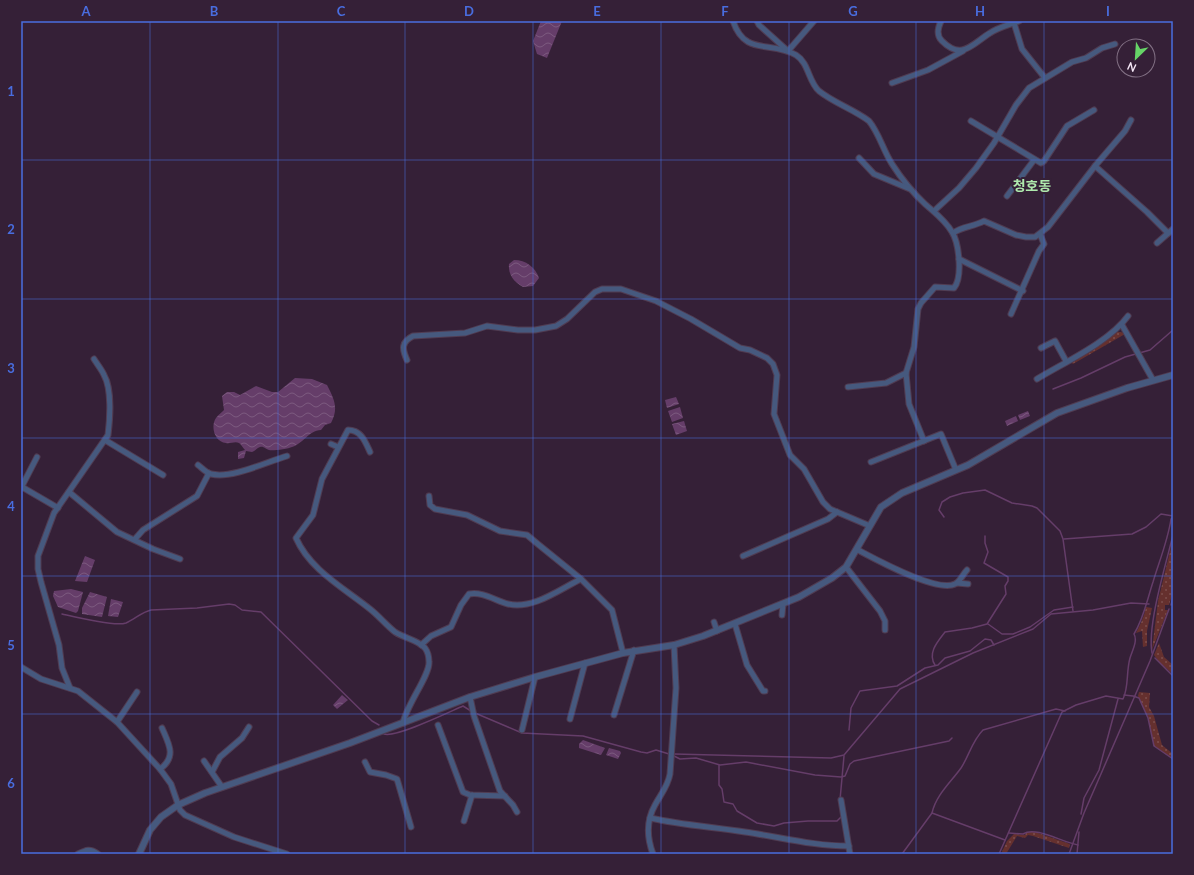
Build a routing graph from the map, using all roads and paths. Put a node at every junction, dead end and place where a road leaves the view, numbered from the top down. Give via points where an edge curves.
1 (733, 21) edge
2 (757, 21) edge
3 (814, 21) edge
4 (941, 21) edge
5 (1016, 22) edge
6 (1115, 44) dead end
7 (966, 50) junction
8 (788, 51) junction
9 (1045, 78) junction
10 (892, 83) dead end
11 (1094, 110) dead end
12 (1131, 120) dead end
13 (971, 121) dead end
14 (998, 137) junction
15 (859, 158) dead end
16 (1034, 160) junction
17 (1095, 166) junction
18 (910, 190) junction
19 (1007, 196) dead end
20 (934, 211) junction
21 (1173, 229) edge
22 (953, 233) junction
23 (1168, 233) junction
24 (1040, 234) junction
25 (1156, 243) dead end
26 (959, 259) junction
27 (1023, 291) junction
28 (1011, 314) dead end
29 (1128, 316) dead end
30 (1122, 325) junction
31 (1041, 348) dead end
32 (94, 359) dead end
33 (407, 360) dead end
34 (1066, 361) junction
35 (906, 373) junction
36 (1173, 375) edge
37 (1037, 379) dead end
38 (1154, 380) junction
39 (848, 387) dead end
40 (105, 440) junction
41 (924, 441) junction
42 (331, 444) dead end
43 (338, 448) junction
44 (370, 452) dead end
45 (37, 456) dead end
46 (287, 456) dead end
47 (871, 462) dead end
48 (198, 465) dead end
49 (956, 470) junction
50 (209, 473) junction
51 (163, 476) dead end
52 (22, 488) edge
53 (69, 492) junction
54 (429, 496) dead end
55 (58, 508) junction
56 (837, 512) junction
57 (870, 526) junction
58 (135, 539) junction
59 (858, 550) junction
60 (743, 556) dead end
61 (180, 559) dead end
62 (846, 567) junction
63 (967, 570) dead end
64 (581, 578) junction
65 (957, 583) junction
66 (968, 584) dead end
67 (783, 604) junction
68 (782, 615) dead end
69 (714, 622) dead end
70 (735, 624) junction
71 (884, 630) dead end
72 (717, 631) junction
73 (674, 644) junction
74 (421, 645) junction
75 (634, 650) junction
76 (624, 653) junction
77 (585, 664) junction
78 (21, 667) edge
79 (535, 677) junction
80 (70, 688) junction
81 (765, 691) dead end
82 (137, 692) dead end
83 (470, 697) junction
84 (614, 715) dead end
85 (570, 719) dead end
86 (117, 722) junction
87 (402, 723) junction
88 (438, 724) dead end
89 (249, 727) dead end
90 (162, 728) dead end
91 (522, 730) dead end
92 (204, 761) dead end
93 (365, 762) dead end
94 (160, 769) junction
95 (212, 772) junction
96 (222, 787) junction
97 (472, 795) junction
98 (505, 796) junction
99 (841, 800) dead end
100 (178, 805) junction
101 (517, 812) dead end
102 (650, 818) junction
103 (464, 821) dead end
104 (411, 827) dead end
105 (848, 846) junction
106 (654, 853) edge
107 (78, 854) edge
108 (98, 854) edge
109 (139, 854) edge
110 (287, 854) edge
111 (850, 854) edge

1 - 8 street via 736,30 747,42
2 - 8 street via 758,25
3 - 8 street
4 - 7 street via 938,30 940,38 958,51
5 - 7 street via 990,33
5 - 9 street via 1022,50
6 - 9 street via 1072,62
7 - 10 street via 928,70
8 - 18 street via 802,60 810,80 819,90 872,124 885,153
9 - 14 street via 1022,96
11 - 16 street via 1067,126 1044,161 1041,163
12 - 17 street via 1125,131
13 - 14 street
14 - 16 street
14 - 20 street via 959,188
15 - 18 street via 874,174
16 - 19 street
17 - 23 street
17 - 24 street
18 - 20 street
20 - 22 street
21 - 23 street
22 - 24 street via 984,221 1016,235 1035,237
22 - 26 street
23 - 25 street
24 - 27 street via 1044,244
26 - 27 street
26 - 35 street via 959,275 954,288 935,287 918,309 914,347
27 - 28 street
29 - 30 street
30 - 34 street
30 - 38 street
31 - 34 street via 1055,341
32 - 40 street via 105,376 109,395 110,422
33 - 56 street via 403,344 413,336 465,333 487,326 518,330 548,328 566,319 594,292 602,289 641,295 691,319 740,348 759,353 773,364 778,375 774,414 790,455 804,469 823,502
34 - 37 street
35 - 39 street via 886,383
35 - 41 street via 909,404
36 - 38 street
38 - 49 street via 1057,413
40 - 51 street
40 - 53 street
41 - 47 street
41 - 49 street via 941,434
42 - 43 street
43 - 44 street via 348,430 353,430 364,438
43 - 74 street via 322,479 313,515 296,538 305,556 321,571 396,632
45 - 52 street
46 - 50 street via 235,473
48 - 50 street
49 - 57 street via 888,501 881,507
50 - 58 street via 197,496 143,530
52 - 55 street
53 - 55 street
53 - 58 street via 109,527
54 - 64 street via 430,505 435,509 467,515 493,528 527,536
55 - 80 street via 38,556 38,569 59,645 62,668
56 - 57 street
56 - 60 street via 828,519
57 - 59 street
58 - 61 street
59 - 62 street
59 - 65 street via 907,575 939,584
62 - 67 street via 814,589
62 - 71 street via 880,611 885,621
63 - 65 street
64 - 74 street via 525,604 511,605 481,595 469,594 451,627 431,636
64 - 76 street via 612,610
65 - 66 street
67 - 68 street
67 - 70 street
69 - 72 street
70 - 72 street
70 - 81 street via 749,670
72 - 73 street
73 - 75 street
73 - 102 street via 676,688 670,774
74 - 87 street via 428,652 429,666 405,711
75 - 76 street
75 - 84 street
76 - 77 street
77 - 79 street
77 - 85 street
78 - 80 street via 41,679
79 - 83 street
79 - 91 street
80 - 86 street via 78,691
82 - 86 street
83 - 87 street
83 - 98 street via 500,791
86 - 94 street
87 - 96 street
88 - 97 street via 462,790
89 - 95 street via 242,738 220,757
90 - 94 street via 172,751 170,759
92 - 95 street
93 - 104 street via 370,772 397,779
94 - 100 street via 171,784
95 - 96 street
96 - 100 street
97 - 98 street
97 - 103 street
98 - 101 street
99 - 105 street
100 - 109 street via 161,817 150,830
100 - 110 street via 185,815 198,821 234,837
102 - 105 street via 788,841
102 - 106 street via 648,841
105 - 111 street
107 - 108 street via 92,850

